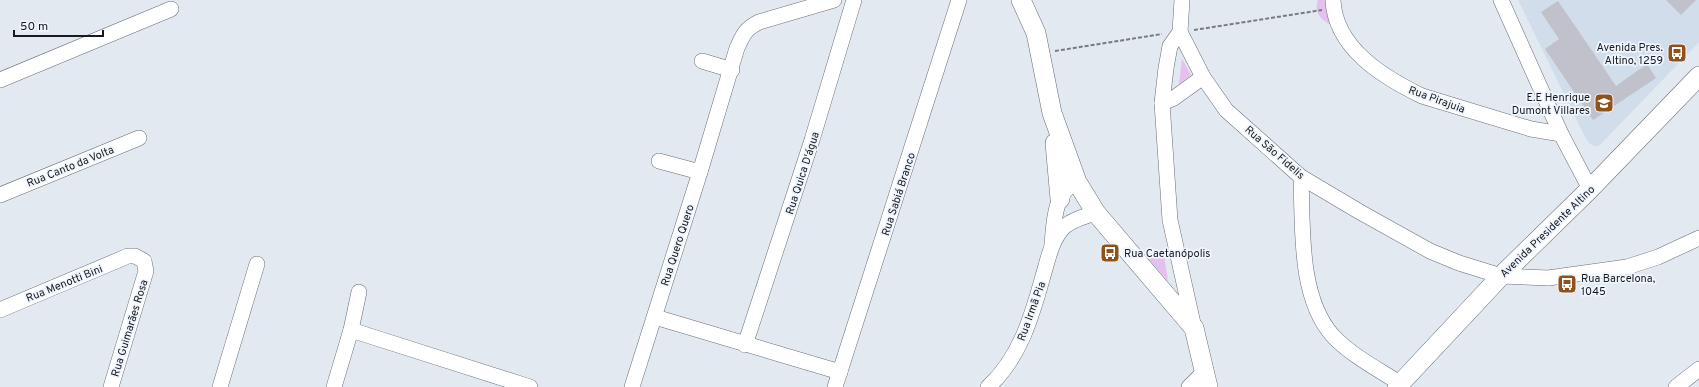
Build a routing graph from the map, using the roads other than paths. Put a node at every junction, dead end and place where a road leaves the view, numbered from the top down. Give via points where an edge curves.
1 (834, 0) edge
2 (854, 0) edge
3 (959, 0) edge
4 (1021, 0) edge
5 (1035, 0) edge
6 (1182, 0) edge
7 (1333, 0) edge
8 (1501, 0) edge
9 (171, 9) dead end
10 (1180, 32) junction
11 (1036, 33) junction
12 (702, 61) dead end
13 (732, 70) junction
14 (1699, 76) edge
15 (1203, 77) junction
16 (0, 80) edge
17 (1162, 103) junction
18 (1052, 113) junction
19 (1561, 134) junction
20 (139, 138) dead end
21 (659, 161) dead end
22 (700, 172) junction
23 (1301, 177) junction
24 (1077, 182) junction
25 (1590, 189) junction
26 (0, 195) edge
27 (1060, 199) junction
28 (1096, 213) junction
29 (1699, 238) edge
30 (1051, 249) junction
31 (128, 256) joint
32 (257, 264) dead end
33 (1501, 276) junction
34 (359, 292) dead end
35 (0, 310) edge
36 (655, 317) junction
37 (1194, 328) junction
38 (351, 330) junction
39 (745, 345) junction
40 (1699, 369) edge
41 (840, 372) junction
42 (1206, 379) edge
43 (1399, 385) edge
44 (111, 387) edge
45 (220, 387) edge
46 (334, 387) edge
47 (530, 387) edge
48 (632, 387) edge
49 (835, 387) edge
50 (988, 387) edge
51 (1189, 387) edge
52 (1676, 387) edge

1 - 13 street, Rua Quero Quero via 749,27 737,48
2 - 39 street, Rua Quica D'água via 812,140
3 - 41 street, Rua Sabiá Branco
4 - 11 main road
5 - 11 main road
6 - 10 street
7 - 19 street, Rua Pirajuia via 1335,20 1355,51 1368,63 1406,88 1422,96 1531,129
8 - 19 street
9 - 16 street
10 - 15 street, Rua São Fidelis
10 - 17 street via 1170,46
11 - 18 main road
12 - 13 street
13 - 22 street, Rua Quero Quero
14 - 25 main road, Avenida Presidente Altino
15 - 17 street via 1174,98
15 - 23 street, Rua São Fidelis via 1226,110
17 - 37 street via 1170,220
18 - 24 main road
18 - 27 main road
19 - 25 street
20 - 26 street, Rua Canto da Volta
21 - 22 street
22 - 36 street, Rua Quero Quero
23 - 33 street, Rua São Fidelis via 1430,250 1459,263
23 - 43 street via 1305,267 1312,300 1318,313 1334,336 1362,360
24 - 27 street, Rua Irmã Pia via 1066,189
24 - 28 main road
25 - 33 main road, Avenida Presidente Altino
27 - 30 street, Rua Irmã Pia
28 - 30 street, Rua Irmã Pia via 1064,227
28 - 37 main road
29 - 33 street, Rua São Fidelis via 1627,268 1548,278
30 - 50 street, Rua Irmã Pia via 1022,339 1007,365
31 - 35 street, Rua Menotti Bini
31 - 44 street, Rua Guimarães Rosa via 135,256 144,261 146,271
32 - 45 street
33 - 43 main road, Avenida Presidente Altino
34 - 38 street
36 - 39 street
36 - 48 street, Rua Quero Quero
37 - 42 main road
38 - 46 street
38 - 47 street
39 - 41 street
40 - 52 street
41 - 49 street, Rua Sabiá Branco
42 - 51 street

